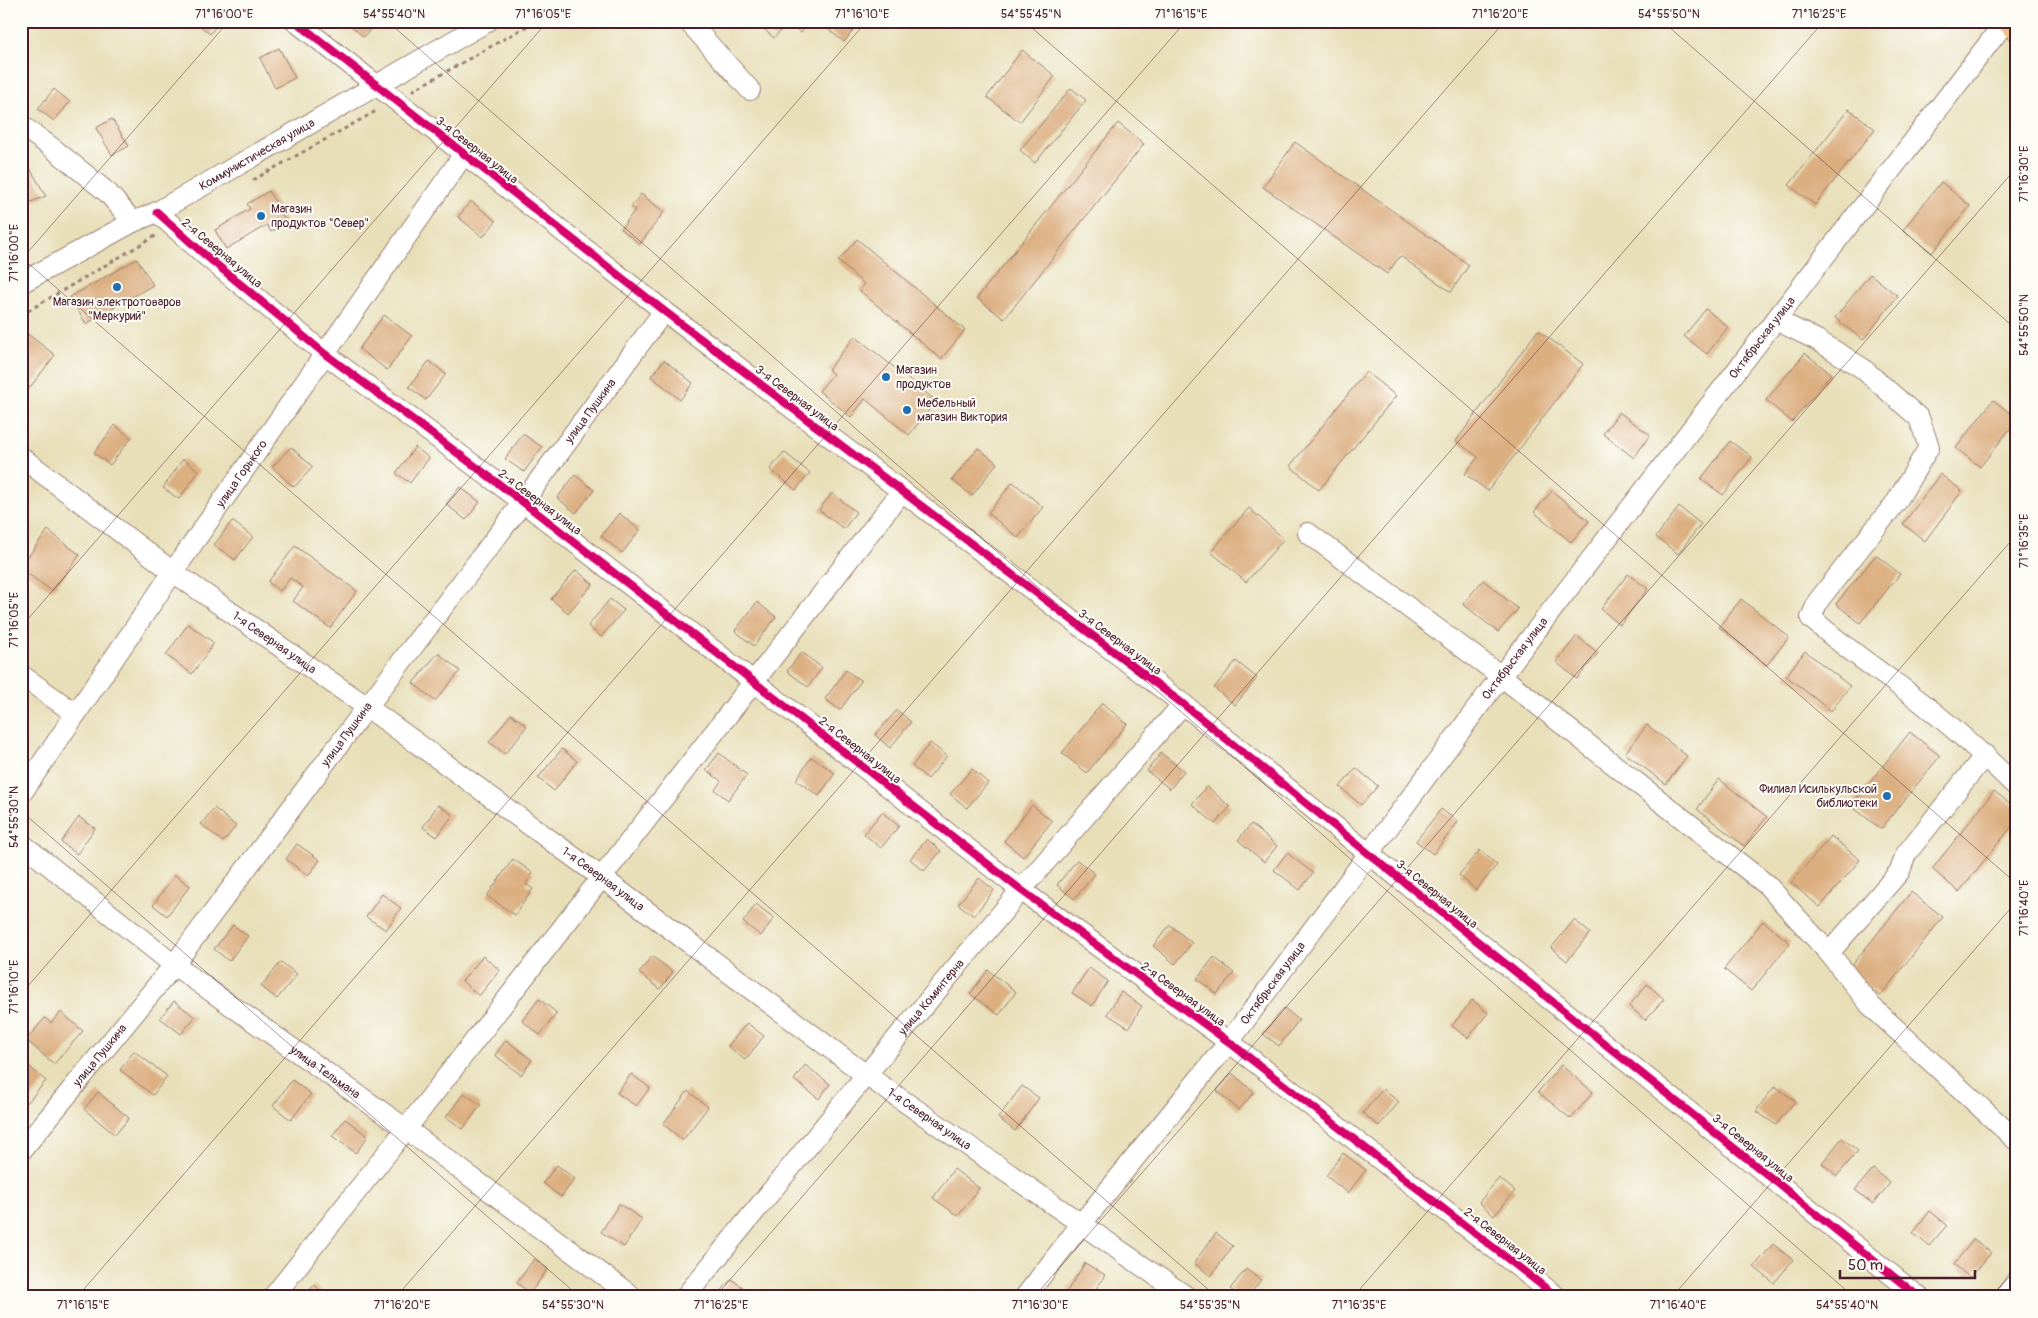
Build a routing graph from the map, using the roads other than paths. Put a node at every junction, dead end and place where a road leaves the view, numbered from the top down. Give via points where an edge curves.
1 (295, 21) edge
2 (488, 21) edge
3 (688, 21) edge
4 (2006, 21) edge
5 (2010, 21) edge
6 (2017, 29) edge
7 (378, 85) junction
8 (750, 90) dead end
9 (21, 125) edge
10 (464, 154) junction
11 (157, 212) junction
12 (133, 222) junction
13 (21, 282) edge
14 (664, 311) junction
15 (1776, 320) junction
16 (326, 354) junction
17 (21, 457) edge
18 (902, 491) junction
19 (523, 502) junction
20 (1308, 533) dead end
21 (173, 572) junction
22 (21, 676) edge
23 (1501, 676) junction
24 (755, 682) junction
25 (1183, 704) junction
26 (367, 707) junction
27 (76, 714) junction
28 (1984, 755) junction
29 (2017, 787) edge
30 (21, 794) edge
31 (21, 842) edge
32 (1369, 853) junction
33 (601, 877) junction
34 (1021, 890) junction
35 (1829, 953) junction
36 (174, 965) junction
37 (1229, 1042) junction
38 (866, 1074) junction
39 (406, 1129) junction
40 (2017, 1141) edge
41 (21, 1151) edge
42 (1082, 1223) junction
43 (2017, 1280) edge
44 (273, 1297) edge
45 (633, 1297) edge
46 (686, 1297) edge
47 (1024, 1297) edge
48 (1187, 1297) edge
49 (1557, 1297) edge
50 (1919, 1297) edge
51 (2005, 1297) edge

1 - 7 street, 3-я Северная улица
2 - 7 street, Коммунистическая улица
3 - 8 street
4 - 15 street, Октябрьская улица
5 - 6 main road
7 - 10 street, 3-я Северная улица
7 - 11 street, Коммунистическая улица
9 - 12 street via 108,194
10 - 14 street, 3-я Северная улица
10 - 16 street, улица Горького
11 - 12 street, Коммунистическая улица
11 - 16 street, 2-я Северная улица
12 - 13 street, Коммунистическая улица
14 - 18 street, 3-я Северная улица
14 - 19 street, улица Пушкина
15 - 23 street, Октябрьская улица
15 - 28 street via 1817,340 1862,368 1920,418 1929,447 1897,501 1818,601 1811,618 1839,644 1918,700
16 - 19 street, 2-я Северная улица
16 - 21 street, улица Горького
17 - 21 street, 1-я Северная улица
18 - 24 street
18 - 25 street, 3-я Северная улица
19 - 24 street, 2-я Северная улица
19 - 26 street, улица Пушкина
20 - 23 street
21 - 26 street, 1-я Северная улица
21 - 27 street, улица Горького
22 - 27 street
23 - 32 street, Октябрьская улица
23 - 35 street via 1767,885
24 - 33 street
24 - 34 street, 2-я Северная улица
25 - 32 street, 3-я Северная улица
25 - 34 street, улица Коминтерна
26 - 33 street, 1-я Северная улица
26 - 36 street, улица Пушкина
27 - 30 street, улица Горького
28 - 29 street
28 - 35 street via 1906,854 1900,871
31 - 36 street, улица Тельмана
32 - 37 street, Октябрьская улица
32 - 50 street, 3-я Северная улица
33 - 38 street, 1-я Северная улица
33 - 39 street
34 - 37 street, 2-я Северная улица
34 - 38 street, улица Коминтерна
35 - 40 street via 1871,1006
36 - 39 street, улица Тельмана
36 - 41 street, улица Пушкина
37 - 42 street, Октябрьская улица
37 - 49 street, 2-я Северная улица
38 - 42 street, 1-я Северная улица
38 - 46 street, улица Коминтерна
39 - 44 street
39 - 45 street, улица Тельмана
42 - 47 street, Октябрьская улица
42 - 48 street, 1-я Северная улица
43 - 51 street

